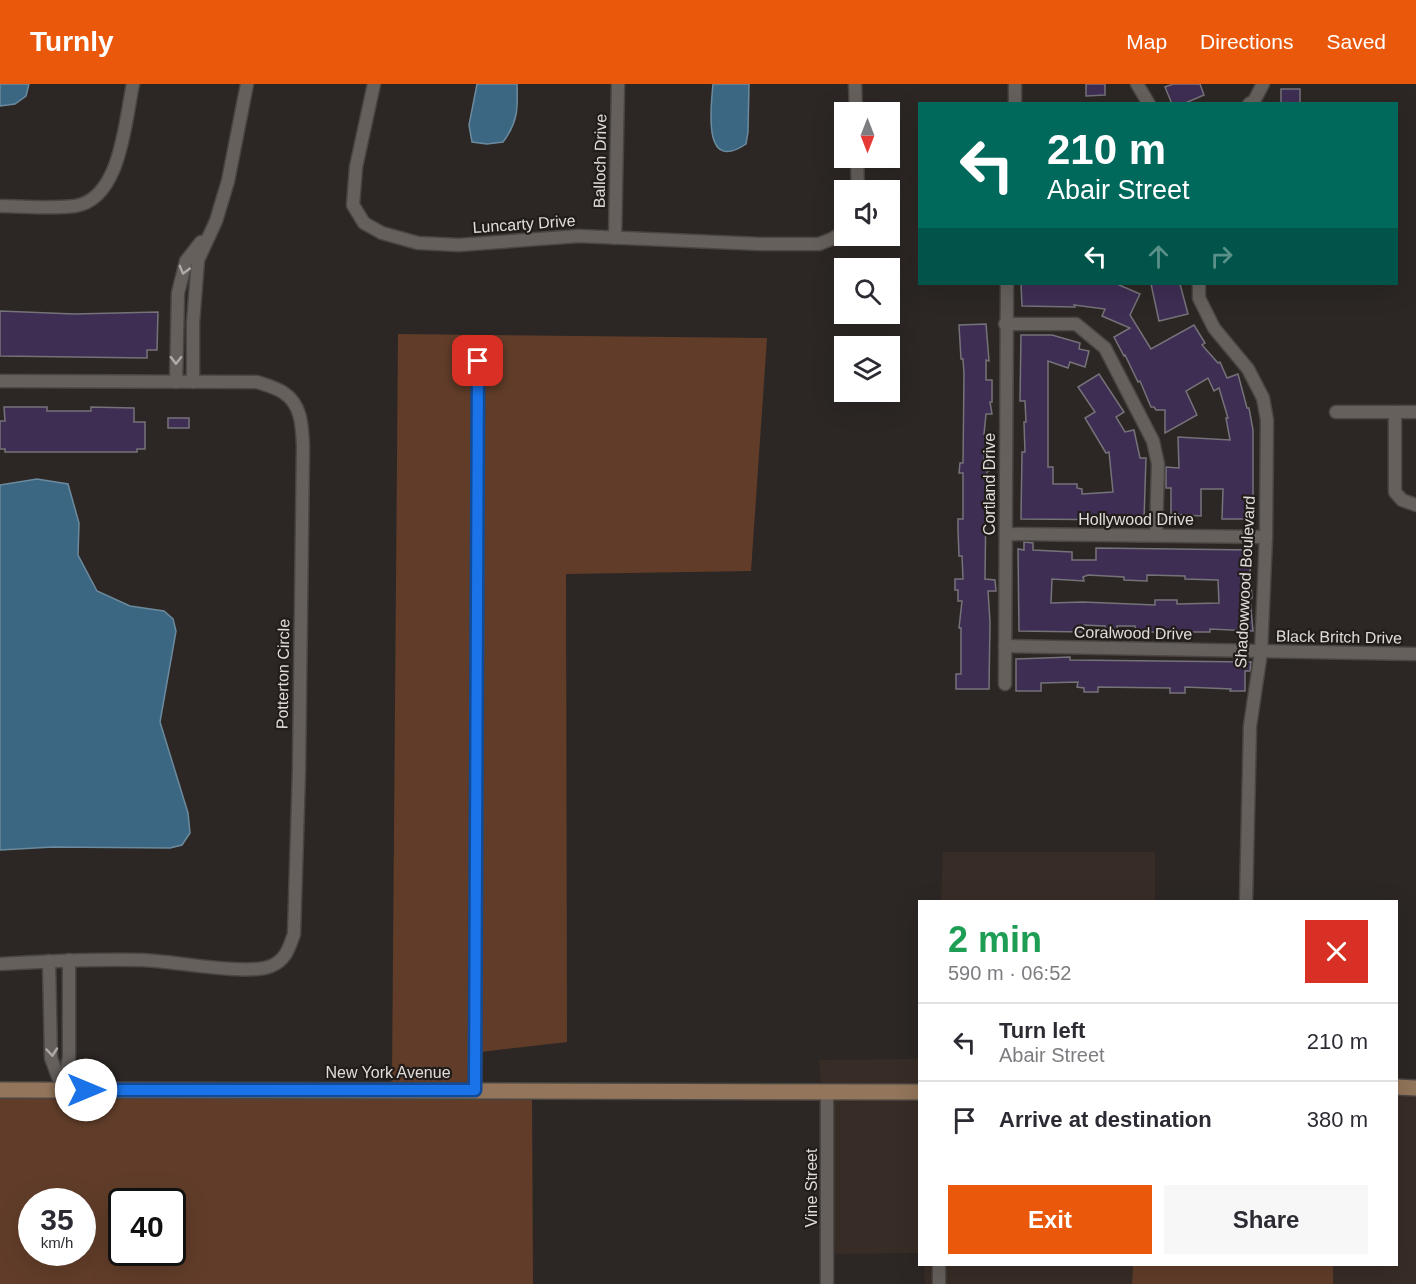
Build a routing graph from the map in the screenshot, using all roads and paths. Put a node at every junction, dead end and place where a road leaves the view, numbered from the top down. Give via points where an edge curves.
1 (133, 84) edge
2 (248, 84) edge
3 (374, 84) edge
4 (618, 84) edge
5 (855, 84) edge
6 (1015, 84) edge
7 (1137, 84) edge
8 (1263, 84) edge
9 (856, 102) edge
10 (1015, 102) edge
11 (1147, 102) edge
12 (1252, 102) edge
13 (0, 206) edge
14 (216, 222) junction
15 (615, 238) junction
16 (834, 238) edge
17 (1006, 285) edge
18 (1199, 285) edge
19 (177, 323) junction
20 (193, 323) junction
21 (1005, 324) junction
22 (478, 361) dead end
23 (0, 381) edge
24 (176, 382) junction
25 (193, 382) junction
26 (1336, 412) dead end
27 (1395, 412) junction
28 (1416, 412) edge
29 (1416, 505) edge
30 (1006, 534) junction
31 (1156, 535) junction
32 (1266, 537) junction
33 (1005, 646) junction
34 (1261, 652) junction
35 (1416, 654) edge
36 (1005, 684) dead end
37 (1246, 900) edge
38 (69, 960) junction
39 (49, 961) junction
40 (0, 964) edge
41 (51, 1010) junction
42 (69, 1011) junction
43 (1398, 1088) edge
44 (1416, 1088) edge
45 (0, 1090) edge
46 (63, 1090) junction
47 (475, 1090) junction
48 (827, 1092) junction
49 (918, 1092) edge
50 (939, 1266) edge
51 (827, 1284) edge
52 (939, 1284) edge

1 - 13 street via 116,166 107,186 92,200 75,206
2 - 14 street
3 - 15 street, Luncarty Drive via 353,183 353,205 364,223 382,233 418,243 459,245 579,236
4 - 15 street, Balloch Drive
5 - 9 street
6 - 10 street
7 - 11 street
8 - 12 street
14 -> 19 street via 186,261 178,293
14 - 20 street via 198,260
15 - 16 street, Luncarty Drive via 819,244
17 - 21 street, Cortland Drive
18 - 32 street, Shadowwood Boulevard via 1199,298 1214,328 1248,369 1263,398 1267,420
19 - 20 street
19 -> 24 street
20 - 25 street
21 - 30 street, Cortland Drive
21 - 31 street via 1076,324 1105,348 1153,441 1158,464
22 - 47 street
23 - 24 street, Potterton Circle
24 - 25 street, Potterton Circle
25 - 38 street, Potterton Circle via 257,382 285,393 302,421 294,934 286,956 271,966 252,970 144,960
26 - 27 street
27 - 28 street
27 - 29 street via 1395,492 1402,500
30 - 31 street, Hollywood Drive
30 - 33 street, Cortland Drive
31 - 32 street, Hollywood Drive
32 - 34 street, Shadowwood Boulevard
33 - 34 street, Coralwood Drive
33 - 36 street, Cortland Drive
34 - 35 street, Black Britch Drive
34 - 37 street, Shadowwood Boulevard via 1250,726
38 - 39 street, Potterton Circle
38 - 42 street
39 - 40 street, Potterton Circle
39 - 41 street
41 - 42 street
41 -> 46 street via 51,1058
42 - 46 street via 69,1057
43 - 44 street
45 - 46 street, New York Avenue
46 - 47 street, New York Avenue
47 - 48 street, New York Avenue
48 - 49 street, New York Avenue
48 - 51 street, Vine Street
50 - 52 street

